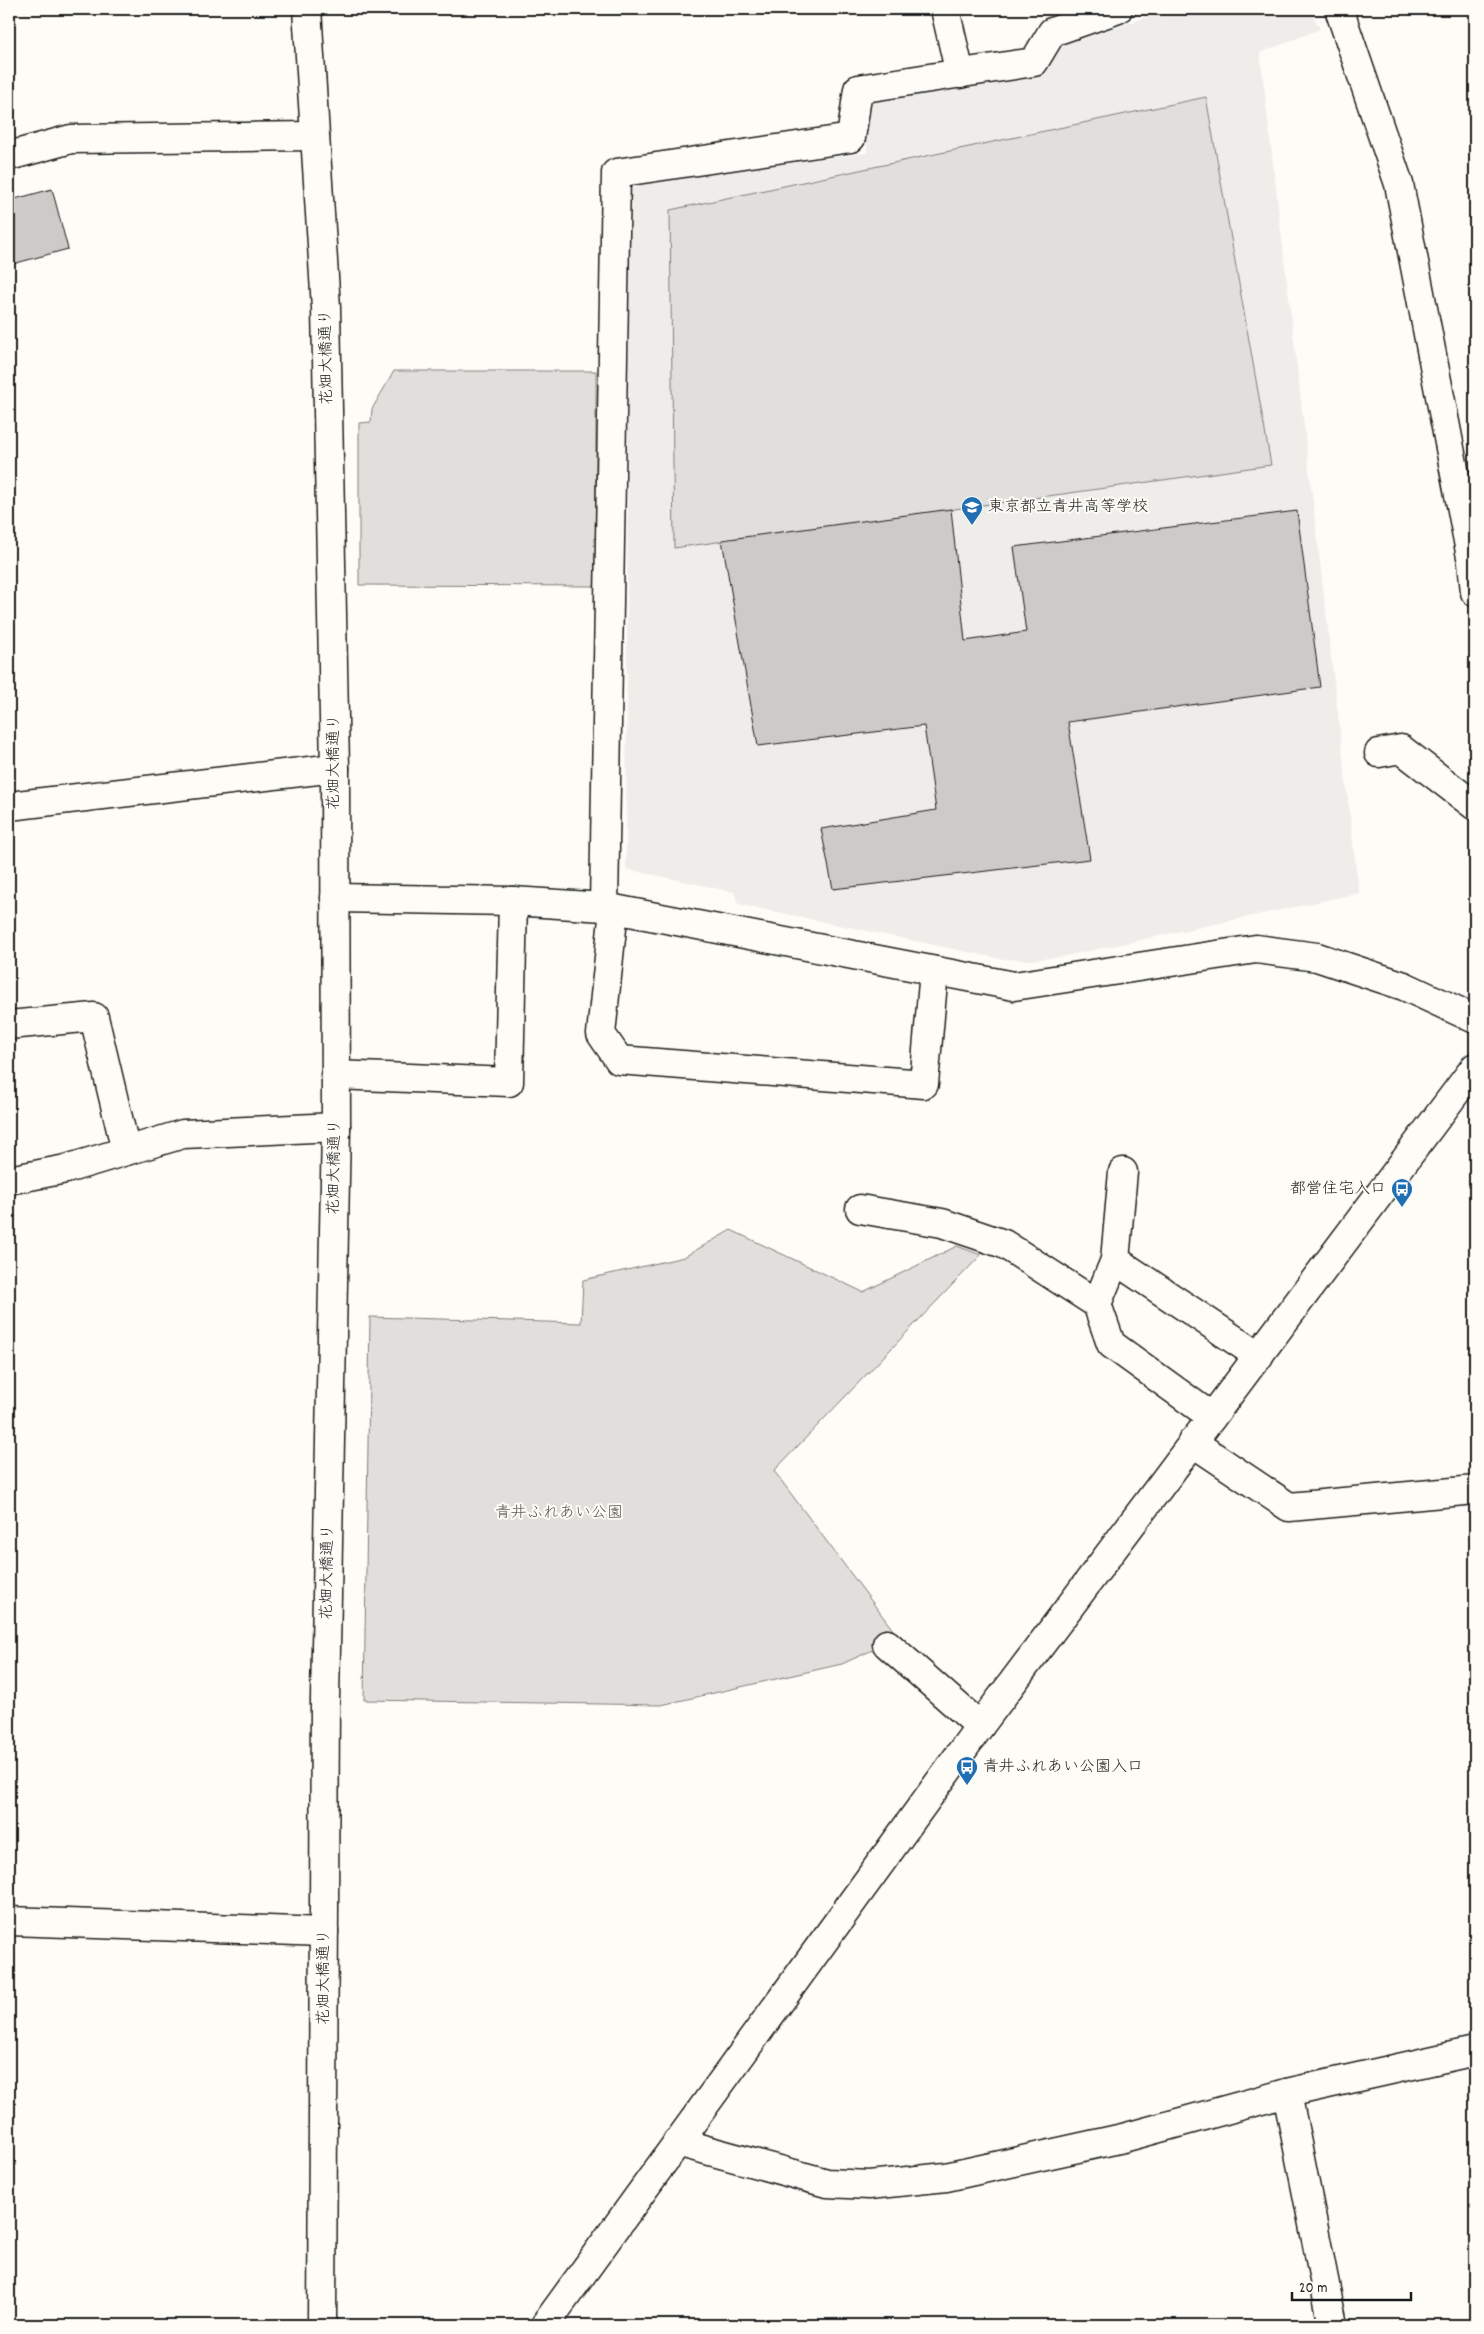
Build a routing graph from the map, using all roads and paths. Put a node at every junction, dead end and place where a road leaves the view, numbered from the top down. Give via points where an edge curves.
1 (307, 9) edge
2 (945, 9) edge
3 (1118, 9) edge
4 (1339, 9) edge
5 (960, 74) junction
6 (315, 136) junction
7 (9, 156) edge
8 (1475, 592) edge
9 (1379, 752) dead end
10 (335, 768) junction
11 (9, 806) edge
12 (1475, 806) edge
13 (335, 898) junction
14 (512, 901) junction
15 (609, 908) junction
16 (934, 971) junction
17 (1475, 1019) edge
18 (9, 1024) edge
19 (1475, 1067) edge
20 (335, 1076) junction
21 (336, 1127) junction
22 (126, 1151) junction
23 (1123, 1172) dead end
24 (9, 1180) edge
25 (860, 1209) dead end
26 (1115, 1260) junction
27 (1097, 1304) junction
28 (1259, 1356) junction
29 (1212, 1417) junction
30 (1192, 1442) junction
31 (1475, 1490) edge
32 (887, 1644) dead end
33 (980, 1726) junction
34 (9, 1921) edge
35 (324, 1932) junction
36 (1475, 2051) edge
37 (1287, 2093) junction
38 (677, 2142) junction
39 (322, 2325) edge
40 (545, 2325) edge
41 (1333, 2325) edge

1 - 6 street, 花畑大橋通り
2 - 5 street
3 - 5 street via 1052,32 1034,62
4 - 8 street via 1399,184 1472,562
5 - 15 street via 858,89 852,138 616,173
6 - 7 street via 71,138
6 - 10 street, 花畑大橋通り via 326,308
9 - 12 street via 1401,749
10 - 11 street
10 - 13 street, 花畑大橋通り
13 - 14 street
13 - 20 street, 花畑大橋通り
14 - 15 street
14 - 20 street via 509,1082
15 - 16 street
15 - 16 street via 601,1034 619,1060 924,1084
16 - 17 street via 1014,986 1256,949 1317,957 1404,986
18 - 22 street via 94,1017
19 - 28 street
20 - 21 street, 花畑大橋通り
21 - 22 street via 183,1134
21 - 35 street, 花畑大橋通り
22 - 24 street via 66,1169
23 - 26 street
25 - 27 street via 942,1222 1004,1244
26 - 27 street
26 - 28 street
27 - 29 street via 1111,1344
28 - 29 street
29 - 30 street
30 - 31 street via 1289,1507
30 - 33 street
32 - 33 street
33 - 38 street
34 - 35 street
35 - 39 street, 花畑大橋通り
36 - 37 street
37 - 38 street via 1123,2138 946,2177 869,2185 827,2183
37 - 41 street
38 - 40 street

